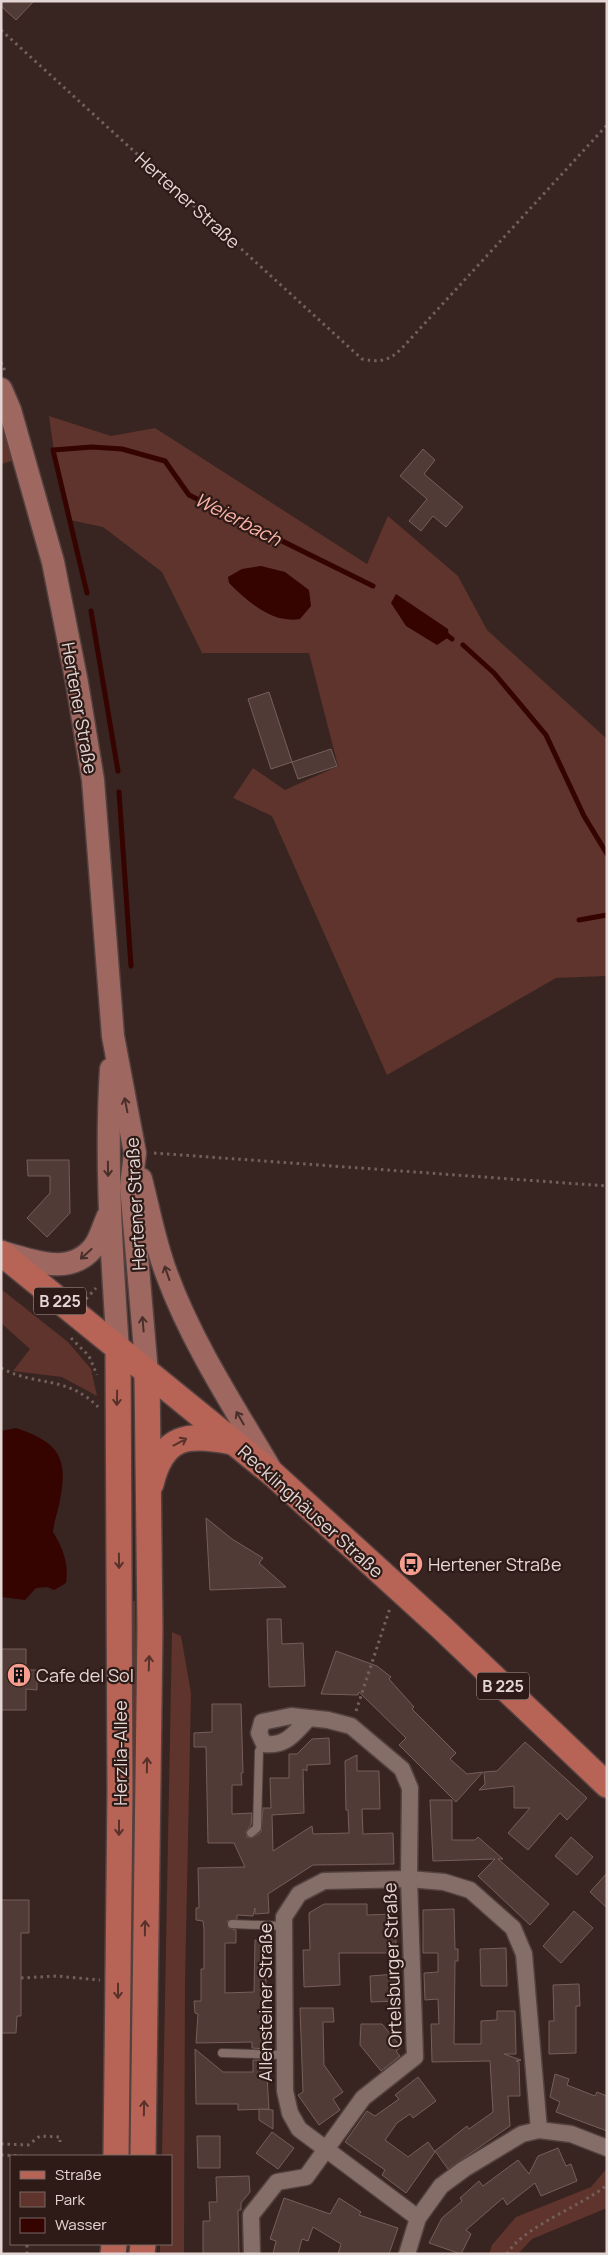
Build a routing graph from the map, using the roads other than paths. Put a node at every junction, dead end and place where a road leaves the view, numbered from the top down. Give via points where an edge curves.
1 (1, 389) edge
2 (113, 1036) junction
3 (135, 1153) junction
4 (109, 1212) junction
5 (1, 1252) edge
6 (118, 1350) junction
7 (147, 1373) junction
8 (236, 1443) junction
9 (274, 1475) junction
10 (147, 1496) junction
11 (309, 1718) junction
12 (264, 1744) junction
13 (607, 1785) edge
14 (251, 1833) dead end
15 (409, 1879) junction
16 (232, 1924) dead end
17 (284, 1926) junction
18 (222, 2053) dead end
19 (285, 2055) junction
20 (539, 2130) junction
21 (607, 2148) edge
22 (324, 2150) junction
23 (116, 2155) edge
24 (143, 2155) edge
25 (418, 2218) junction
26 (252, 2254) edge
27 (408, 2254) edge

1 - 2 main road, Hertener Straße via 10,410 53,562 77,683 94,790
3 -> 2 main road, Hertener Straße
2 -> 4 main road, Hertener Straße via 107,1126
7 -> 3 main road, Hertener Straße via 131,1186
9 -> 3 main road via 214,1372 166,1274
4 -> 5 main road via 94,1247 78,1261 60,1266
4 - 6 main road, Hertener Straße
5 - 6 main road, Recklinghäuser Straße / B 225
6 - 7 main road, Recklinghäuser Straße / B 225
6 -> 23 main road, Herzlia-Allee via 120,1754
7 - 8 main road, Recklinghäuser Straße / B 225
7 - 10 main road, Herzlia-Allee
8 - 9 main road, Recklinghäuser Straße / B 225
10 -> 8 main road via 162,1455 181,1439 202,1436
9 - 13 main road, Recklinghäuser Straße / B 225
24 -> 10 main road, Herzlia-Allee via 150,1630
11 - 12 street via 288,1739 276,1745
11 - 12 street, Ortelsburger Straße via 291,1716 262,1722 259,1733
11 - 15 street, Ortelsburger Straße via 351,1726 402,1769 410,1788
12 - 14 lane via 259,1751 257,1828
15 - 17 street, Allensteiner Straße via 324,1881 299,1894 284,1917
15 - 20 street, Allensteiner Straße via 444,1882 470,1890 513,1928 524,1954
15 - 22 street, Ortelsburger Straße via 415,2057 363,2098
16 - 17 lane
17 - 19 street, Allensteiner Straße
18 - 19 lane
19 - 22 street, Allensteiner Straße via 285,2091 290,2113 299,2129
20 - 21 street via 571,2134
20 - 25 street via 522,2134 464,2169 441,2186
22 - 25 street, Allensteiner Straße
22 - 26 street, Ortelsburger Straße via 306,2177 277,2182 251,2215
25 - 27 street

